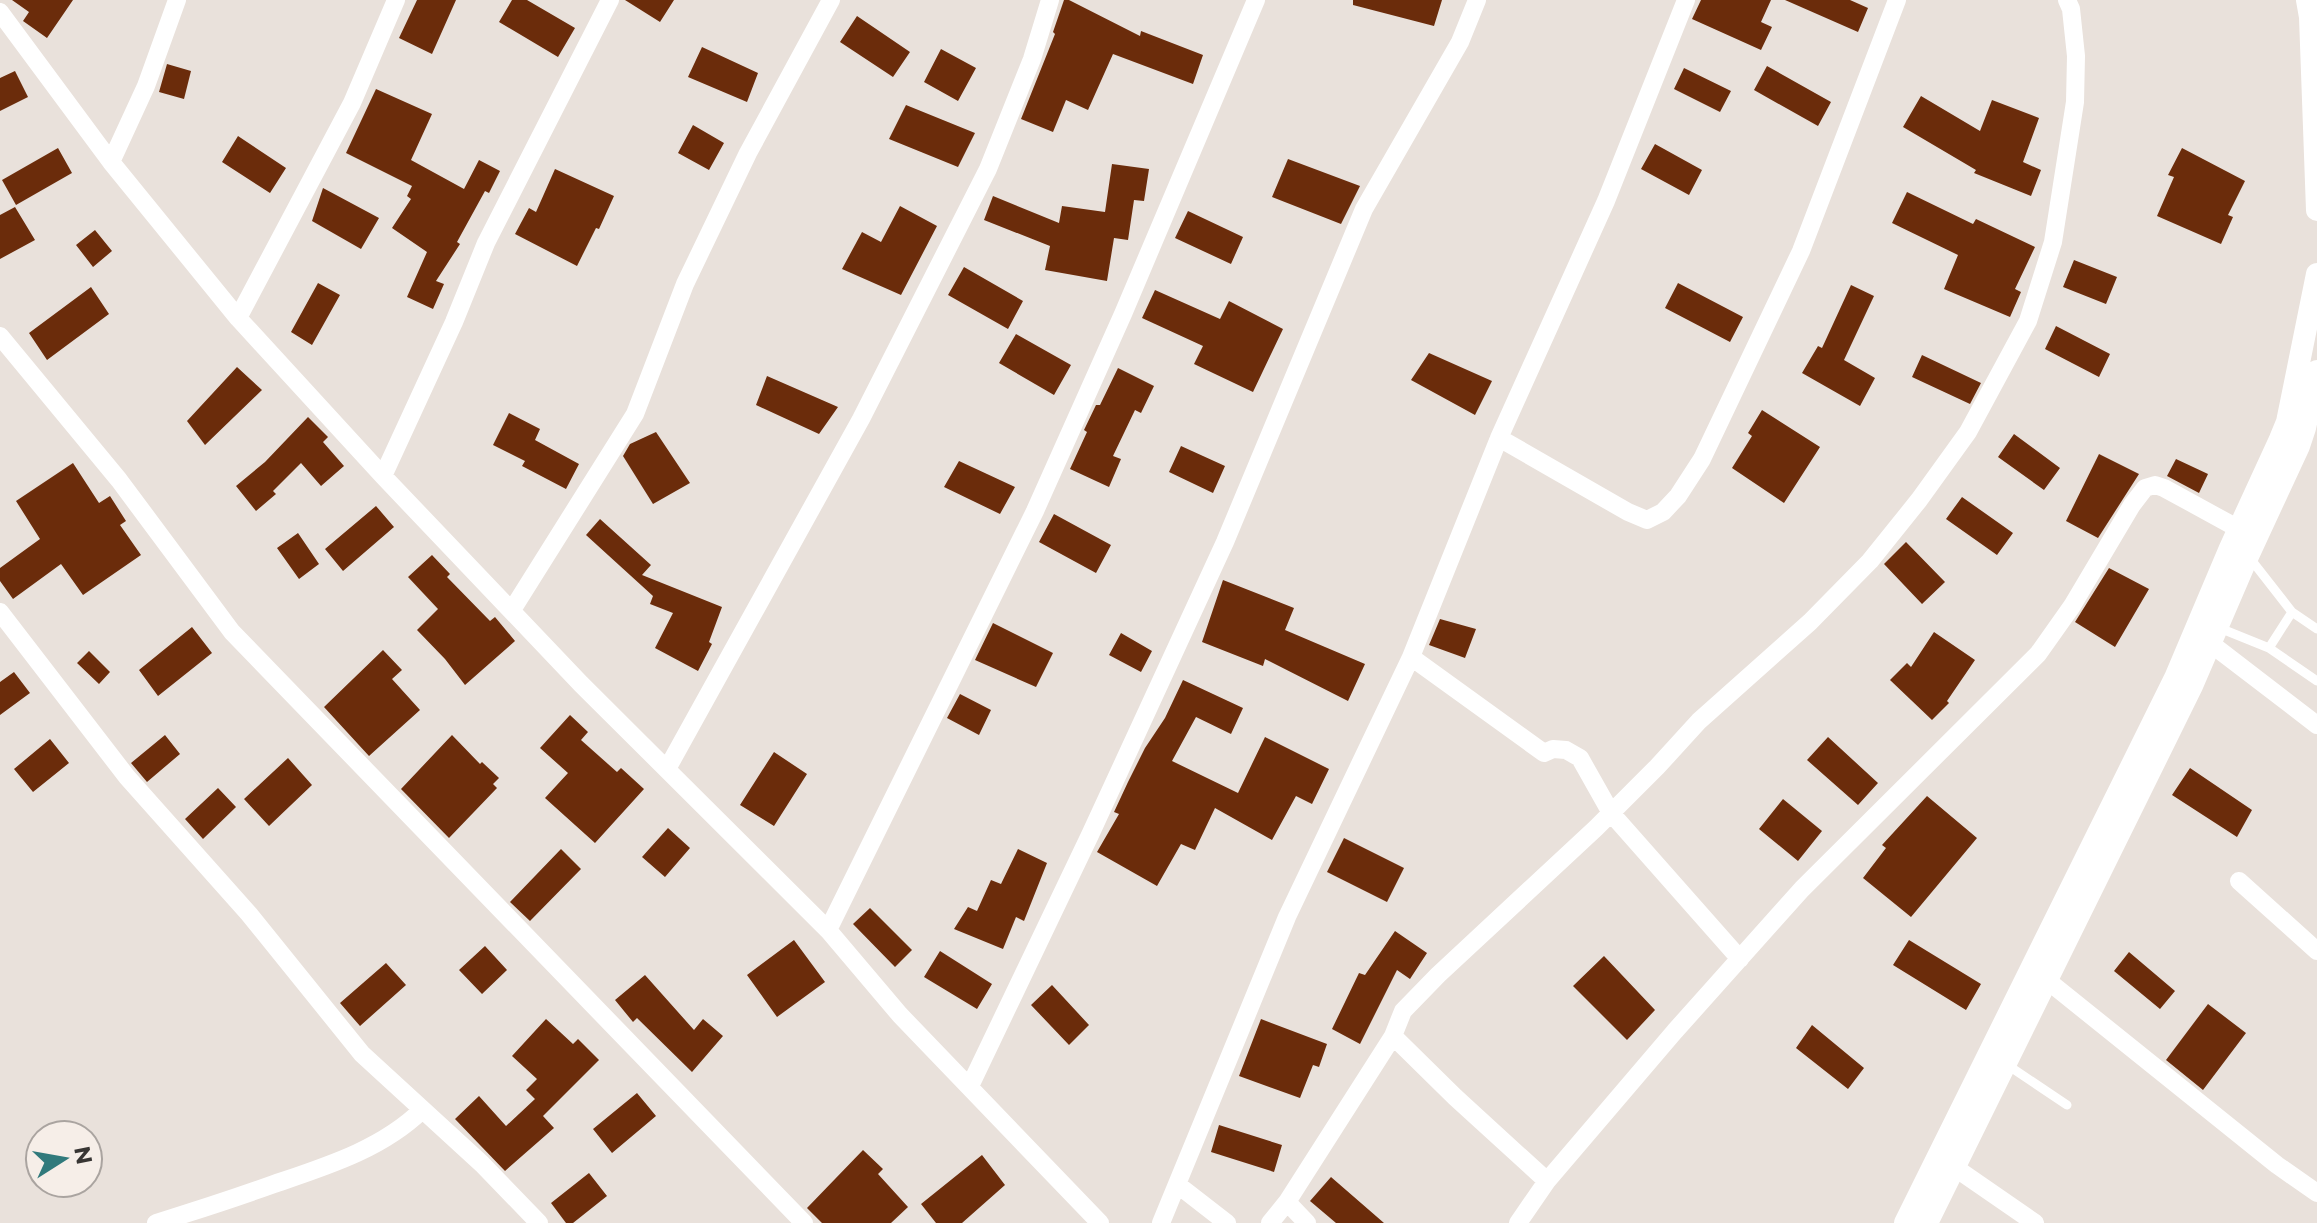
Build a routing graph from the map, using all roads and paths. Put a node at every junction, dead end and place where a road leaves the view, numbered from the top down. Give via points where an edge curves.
1 (177, 0) edge
2 (396, 0) edge
3 (610, 0) edge
4 (831, 0) edge
5 (1050, 0) edge
6 (1256, 0) edge
7 (1477, 0) edge
8 (1686, 0) edge
9 (1897, 0) edge
10 (2067, 0) edge
11 (2307, 0) edge
12 (0, 12) edge
13 (111, 162) junction
14 (2317, 210) edge
15 (2317, 274) edge
16 (238, 318) junction
17 (0, 336) edge
18 (2317, 371) edge
19 (2311, 436) edge
20 (1499, 438) junction
21 (383, 476) junction
22 (2239, 529) junction
23 (2248, 556) junction
24 (512, 610) junction
25 (0, 612) edge
26 (2292, 612) junction
27 (2317, 629) edge
28 (2214, 635) junction
29 (2269, 648) junction
30 (1411, 657) junction
31 (2317, 681) edge
32 (2317, 725) edge
33 (667, 769) junction
34 (1611, 813) junction
35 (2239, 881) dead end
36 (828, 930) junction
37 (2317, 951) edge
38 (1740, 959) junction
39 (2048, 981) junction
40 (1393, 1036) junction
41 (2006, 1064) junction
42 (970, 1086) junction
43 (2067, 1105) dead end
44 (422, 1110) junction
45 (1954, 1167) junction
46 (1547, 1181) junction
47 (1178, 1185) junction
48 (2317, 1193) edge
49 (1287, 1202) junction
50 (156, 1223) edge
51 (539, 1223) edge
52 (804, 1223) edge
53 (1100, 1223) edge
54 (1161, 1223) edge
55 (1227, 1223) edge
56 (1270, 1223) edge
57 (1307, 1223) edge
58 (1518, 1223) edge
59 (1905, 1223) edge
60 (1927, 1223) edge
61 (2035, 1223) edge

1 - 13 street
2 - 16 street via 352,103
3 - 21 street via 486,243
4 - 24 street via 685,284 635,414
5 - 33 street via 988,169 861,419
6 - 36 street via 1035,511
7 - 42 street via 1460,42 1364,209 1225,542
8 - 20 street via 1606,201
9 - 20 street via 1801,251 1702,459 1678,496 1647,520
10 - 34 street via 2076,56 2075,102 2053,242 2028,321 1968,432 1870,561 1699,721
11 - 14 street
12 - 13 street
13 - 16 street
15 - 22 street via 2287,422
16 - 21 street
17 - 52 street via 119,480 232,632
18 - 19 street
19 - 23 street
20 - 30 street
21 - 24 street
22 - 38 street via 2164,488 2145,488 2038,654 1802,889
22 - 59 street via 2175,678
23 - 26 lane
23 - 28 street
24 - 33 street
25 - 44 street via 127,777 249,914 362,1054
26 - 27 lane
26 - 29 lane
28 - 29 lane
28 - 32 street
28 - 39 street
29 - 31 lane
30 - 34 street via 1544,753 1566,750 1580,758
30 - 47 street via 1287,917
33 - 36 street
34 - 38 street
34 - 40 street via 1438,975 1403,1011
35 - 37 street
36 - 42 street
38 - 46 street
39 - 41 street
39 - 48 street
40 - 46 street
40 - 49 street
41 - 43 lane
41 - 45 street
42 - 53 street
44 - 50 street via 381,1142 334,1163
44 - 51 street
45 - 60 street
45 - 61 street
46 - 58 street
47 - 54 street
47 - 55 street
49 - 56 street
49 - 57 street

